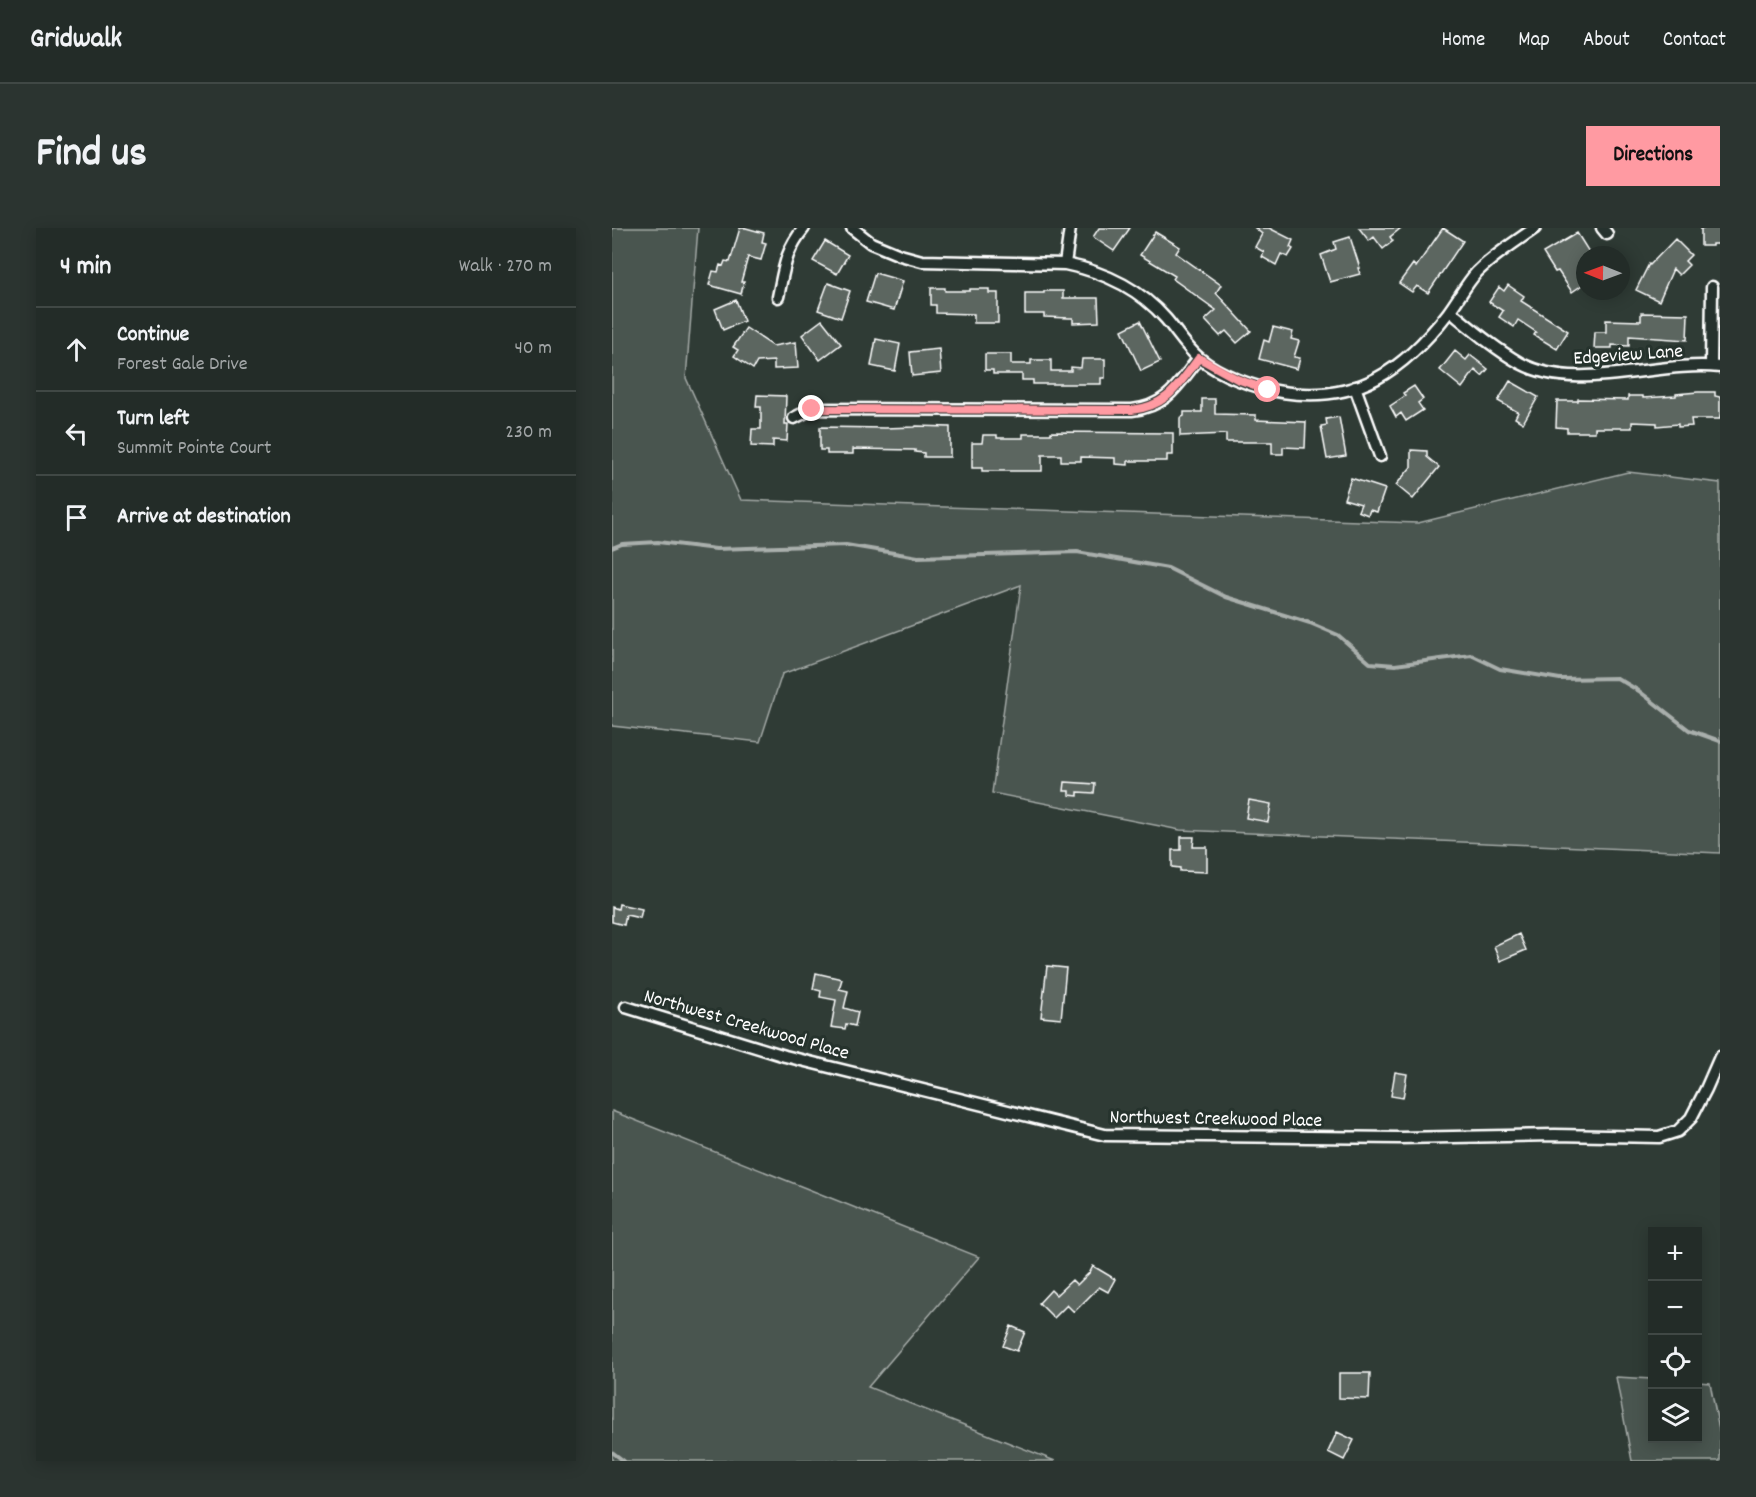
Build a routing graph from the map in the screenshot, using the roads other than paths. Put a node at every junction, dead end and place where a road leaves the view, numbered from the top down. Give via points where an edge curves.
1 (804, 228) edge
2 (852, 228) edge
3 (1070, 228) edge
4 (1535, 228) edge
5 (1065, 264) junction
6 (1712, 287) dead end
7 (778, 297) dead end
8 (1450, 311) junction
9 (1199, 358) junction
10 (1716, 366) edge
11 (1355, 387) junction
12 (794, 418) dead end
13 (1380, 456) dead end
14 (626, 1007) dead end
15 (1720, 1057) edge

1 - 7 street via 789,250
2 - 5 street via 871,243 922,261
3 - 5 street
4 - 8 street via 1476,274
5 - 9 street via 1107,276 1140,294
6 - 10 street
8 - 10 street, Edgeview Lane via 1521,364 1556,375
8 - 11 street via 1398,366
9 - 11 street via 1237,379 1268,390 1304,395
9 - 12 street via 1166,397 1132,410 812,409
11 - 13 street
14 - 15 street, Northwest Creekwood Place via 785,1056 1105,1135 1659,1137 1678,1131 1691,1118

